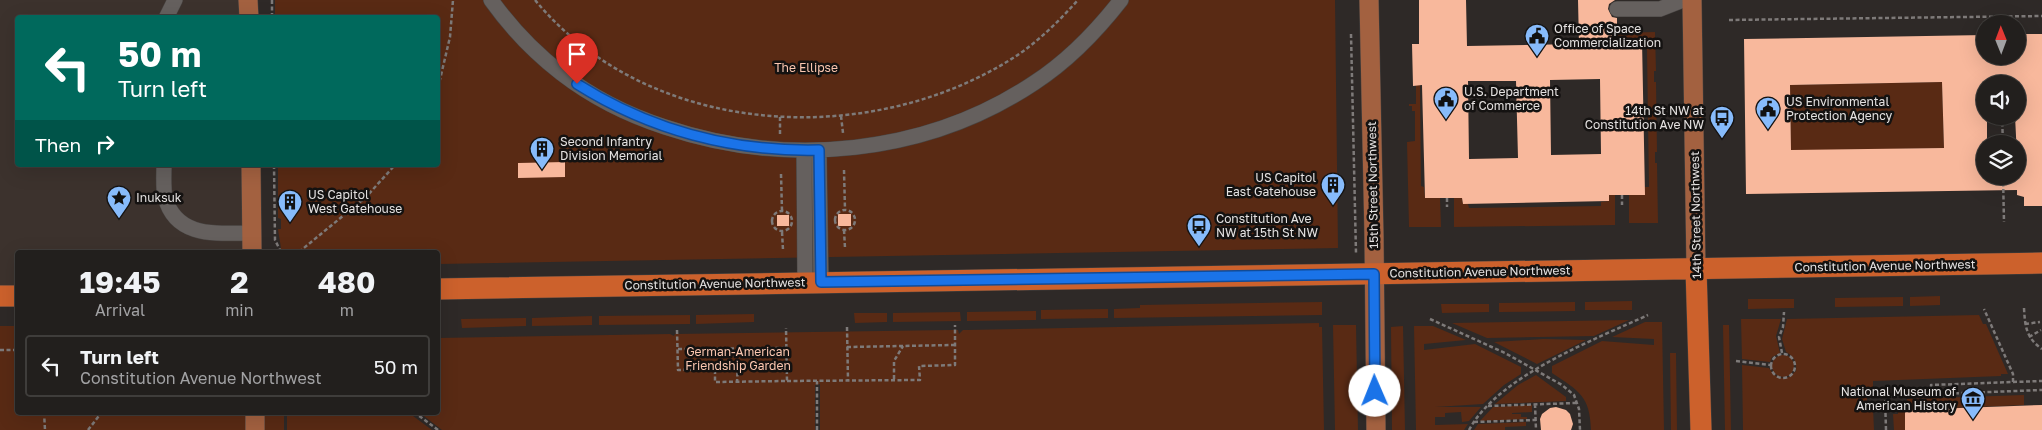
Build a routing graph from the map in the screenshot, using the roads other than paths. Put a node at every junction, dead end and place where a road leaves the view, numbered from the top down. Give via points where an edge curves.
1 (176, 0) edge
2 (248, 0) edge
3 (491, 0) edge
4 (1121, 0) edge
5 (1369, 0) edge
6 (1683, 0) edge
7 (1692, 0) edge
8 (1617, 9) dead end
9 (168, 15) edge
10 (249, 15) edge
11 (804, 150) junction
12 (819, 150) junction
13 (164, 167) edge
14 (251, 167) edge
15 (251, 233) junction
16 (252, 250) edge
17 (2042, 263) edge
18 (1696, 269) junction
19 (1374, 274) junction
20 (813, 282) junction
21 (0, 285) edge
22 (440, 289) edge
23 (15, 295) edge
24 (0, 296) edge
25 (15, 296) edge
26 (255, 415) edge
27 (255, 430) edge
28 (1376, 430) edge
29 (1701, 430) edge

1 - 9 lane
2 - 10 main road
3 - 11 lane via 512,28 548,63 621,110 716,142 761,149
4 - 12 lane via 1091,35 1056,67 1034,83 980,112 884,144
5 - 19 main road, 15th Street Northwest
6 - 8 lane via 1660,10
7 - 18 main road, 14th Street Northwest
11 - 12 lane
11 - 20 lane
12 - 20 lane
13 - 15 lane via 166,198 181,222 206,233
14 - 15 main road
15 - 16 main road
17 - 18 highway, Constitution Avenue Northwest
18 - 19 highway, Constitution Avenue Northwest
18 - 29 highway, 14th Street Northwest
19 - 20 highway, Constitution Avenue Northwest
19 - 28 main road, 15th Street Northwest
20 - 22 highway, Constitution Avenue Northwest
21 - 23 main road
24 - 25 highway
26 - 27 main road

